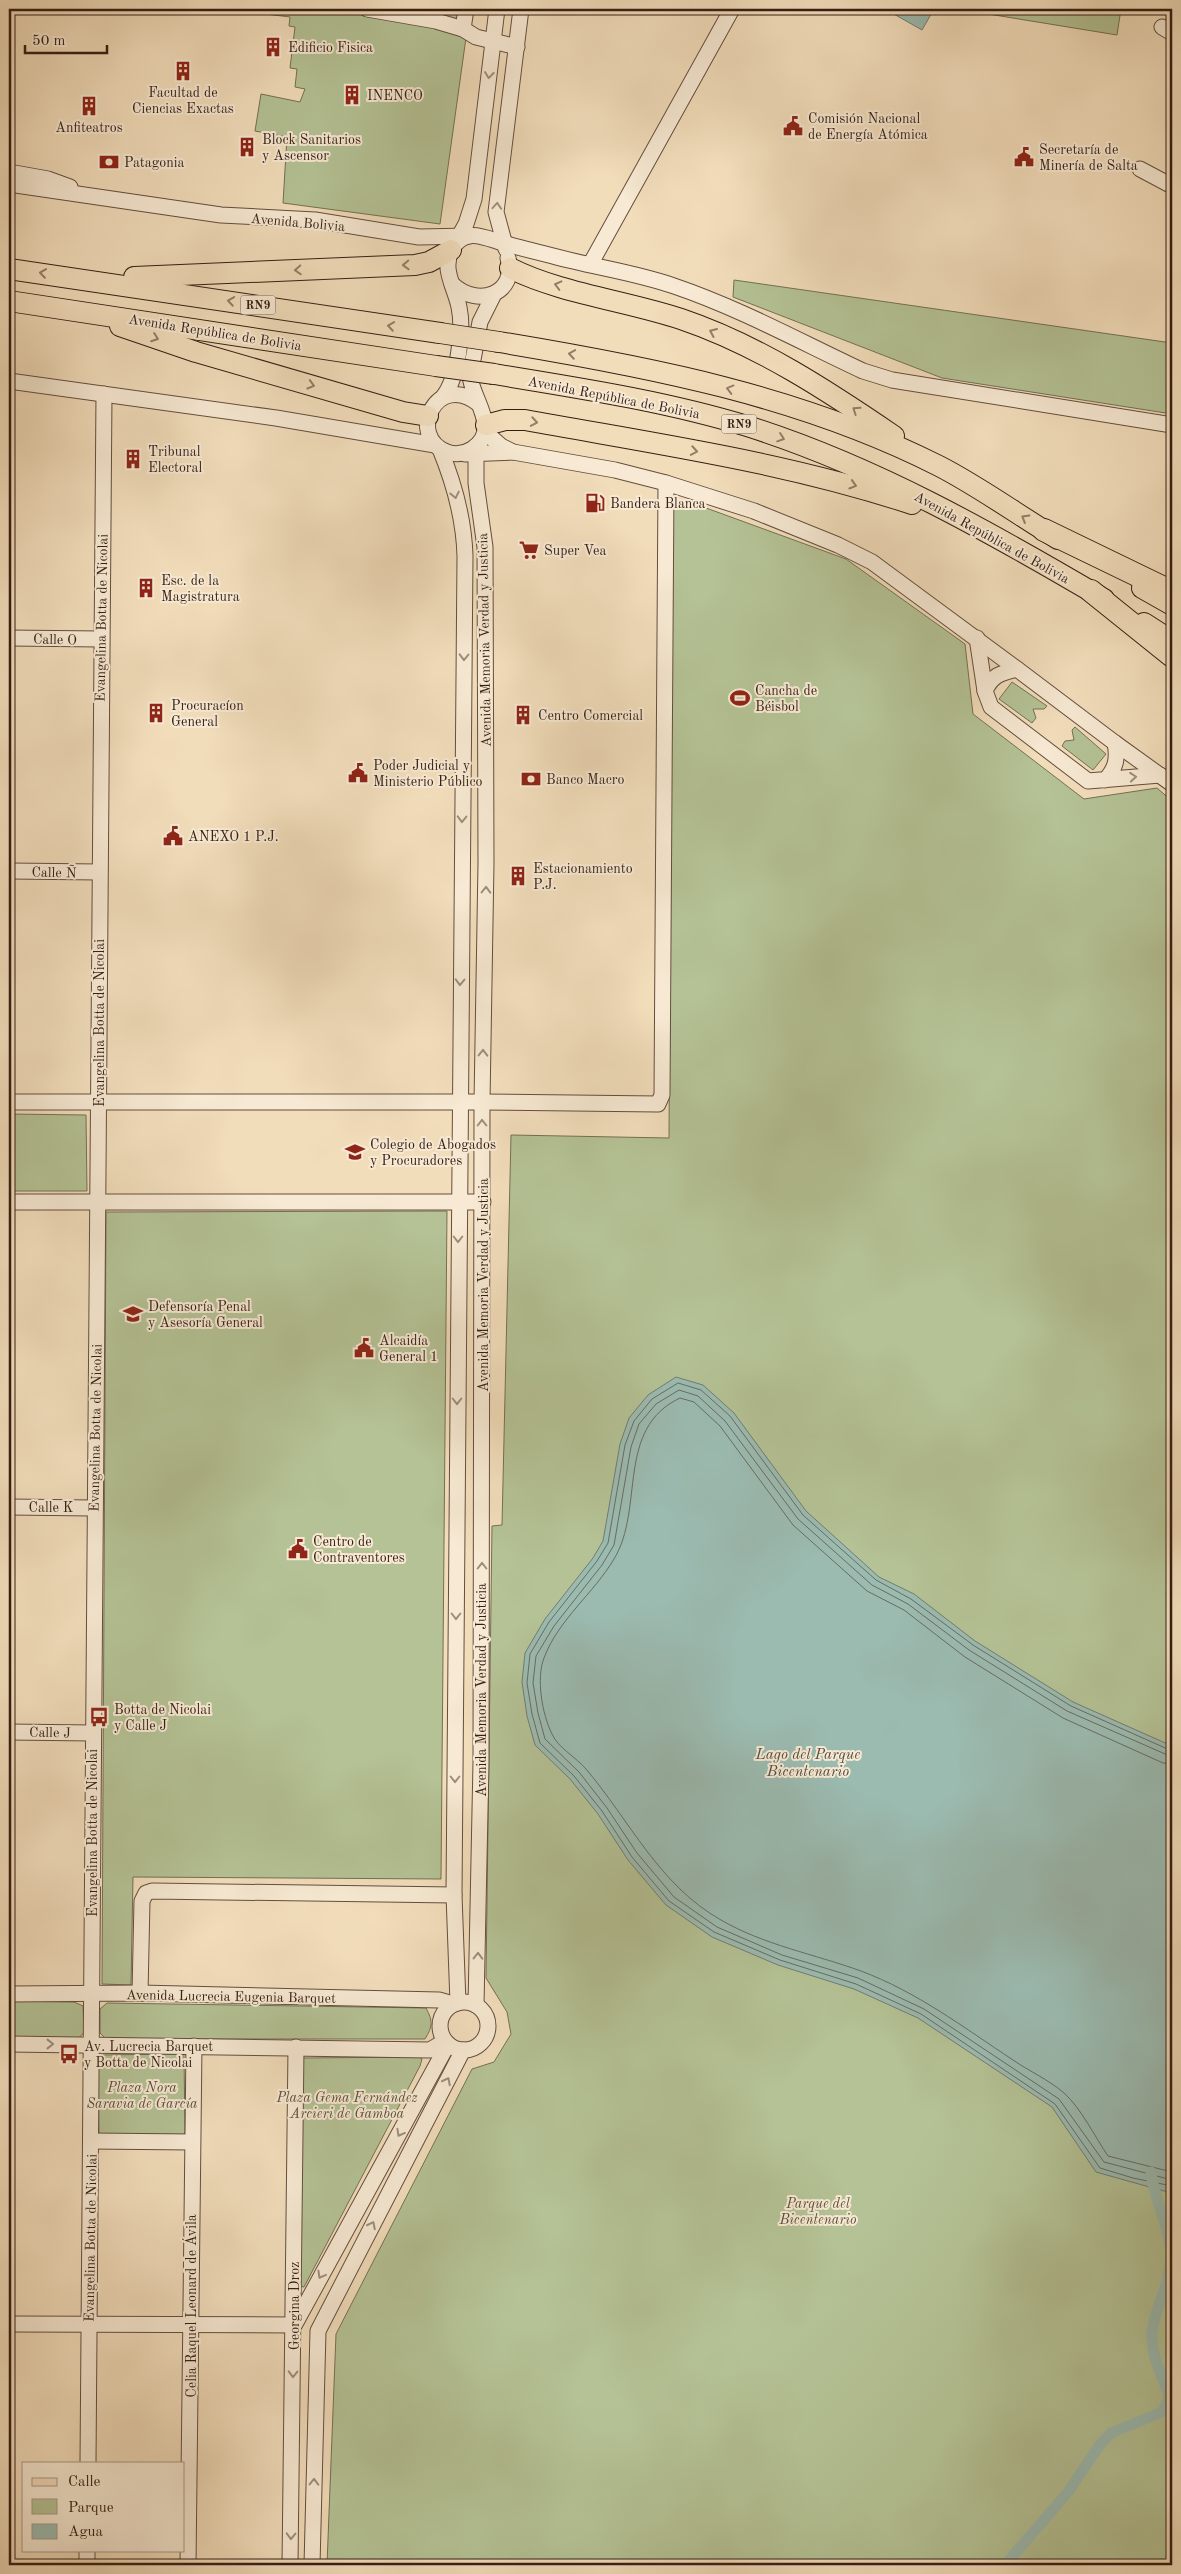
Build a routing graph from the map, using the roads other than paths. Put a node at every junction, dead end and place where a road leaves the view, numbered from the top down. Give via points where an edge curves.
1 (367, 9) edge
2 (466, 9) edge
3 (496, 9) edge
4 (521, 9) edge
5 (732, 9) edge
6 (463, 29) junction
7 (493, 42) junction
8 (516, 47) junction
9 (1140, 169) dead end
10 (9, 172) edge
11 (9, 184) edge
12 (1172, 186) edge
13 (125, 201) junction
14 (419, 238) junction
15 (454, 248) junction
16 (506, 254) junction
17 (590, 263) junction
18 (9, 269) edge
19 (77, 278) junction
20 (452, 284) junction
21 (494, 294) junction
22 (9, 301) edge
23 (76, 310) junction
24 (9, 381) edge
25 (104, 394) junction
26 (443, 398) junction
27 (479, 404) junction
28 (428, 419) junction
29 (1172, 425) edge
30 (486, 428) junction
31 (384, 436) junction
32 (438, 447) junction
33 (470, 452) junction
34 (513, 452) junction
35 (940, 466) junction
36 (666, 483) junction
37 (968, 523) junction
38 (1044, 530) junction
39 (1091, 591) junction
40 (1172, 592) edge
41 (1172, 606) edge
42 (9, 638) edge
43 (977, 638) junction
44 (101, 639) junction
45 (1172, 641) edge
46 (1172, 656) edge
47 (1017, 669) junction
48 (985, 690) junction
49 (1116, 743) junction
50 (1166, 779) edge
51 (1105, 780) junction
52 (9, 871) edge
53 (99, 872) junction
54 (9, 1102) edge
55 (99, 1102) junction
56 (459, 1102) junction
57 (482, 1102) junction
58 (9, 1202) edge
59 (99, 1202) junction
60 (458, 1202) junction
61 (483, 1202) junction
62 (9, 1507) edge
63 (93, 1508) junction
64 (9, 1732) edge
65 (92, 1733) junction
66 (454, 1895) junction
67 (91, 1993) junction
68 (140, 1993) junction
69 (9, 1994) edge
70 (455, 2004) junction
71 (476, 2005) junction
72 (447, 2042) junction
73 (9, 2044) edge
74 (91, 2044) junction
75 (194, 2046) junction
76 (296, 2047) junction
77 (463, 2050) junction
78 (91, 2141) junction
79 (192, 2142) junction
80 (9, 2324) edge
81 (88, 2324) junction
82 (191, 2325) junction
83 (294, 2325) junction
84 (88, 2462) edge
85 (87, 2552) edge
86 (87, 2565) edge
87 (188, 2565) edge
88 (290, 2565) edge
89 (312, 2565) edge

1 - 6 street via 436,20
2 - 6 street
3 - 7 street
4 - 8 street
5 - 17 street
6 - 7 street
7 - 8 street
7 -> 15 street via 474,199
16 -> 8 street via 496,212
9 - 12 street
10 - 13 street, Avenida Bolivia via 48,179
11 - 13 street, Avenida Bolivia
13 - 14 street, Avenida Bolivia via 221,215 315,220
14 - 15 street, Avenida Bolivia
14 - 15 street via 433,245
15 - 16 street via 485,235
15 -> 19 main road via 429,262 415,265
15 - 20 street via 448,274
16 - 17 street
16 - 21 street via 508,278
35 -> 16 main road via 839,399 713,331 644,307 531,279
17 - 29 street via 676,287 863,371 892,380
19 -> 18 main road, RN9
35 -> 19 main road, RN9, bridge via 841,424 756,396 646,368 499,342
20 - 21 street via 471,297 483,298
20 - 26 street via 461,322 454,378
21 - 27 street via 480,322 470,376
22 - 23 main road, Avenida República de Bolivia / RN9
23 -> 28 main road via 196,352
23 -> 37 main road, Avenida República de Bolivia / RN9, bridge via 494,374 615,395 745,426 857,467
24 - 25 street
25 - 31 street
25 - 44 street, Evangelina Botta de Nicolai
26 - 27 street via 462,395
26 - 28 street via 433,406
27 - 30 street
28 - 31 street via 409,434
28 - 32 street via 429,434
30 - 33 street
30 - 34 street via 501,446
30 -> 37 main road via 504,420 525,420 780,466 848,484
31 - 32 street
32 - 33 street
32 -> 56 street, Avenida Memoria Verdad y Justicia via 453,484 465,550
33 - 34 street
57 -> 33 street, Avenida Memoria Verdad y Justicia via 486,863 485,547
34 - 36 street via 615,470
38 -> 35 main road, RN9
36 - 43 street via 754,511 857,554
36 - 57 street via 662,1095 658,1104 647,1105
37 - 39 main road, Avenida República de Bolivia / RN9
38 - 40 highway
38 - 41 main road, RN9
39 - 45 main road, Avenida República de Bolivia / RN9
39 - 46 highway
42 - 44 street, Calle O
43 - 47 street
43 - 48 street
44 - 53 street, Evangelina Botta de Nicolai
47 - 48 street via 995,676
47 - 49 street
48 - 51 street via 990,707 1058,760 1088,781
49 - 50 street
49 - 51 street via 1116,762
51 -> 50 street
52 - 53 street, Calle Ñ
53 - 55 street, Evangelina Botta de Nicolai
54 - 55 street
55 - 56 street
55 - 59 street, Evangelina Botta de Nicolai
56 - 57 street
56 - 60 street, Avenida Memoria Verdad y Justicia
61 -> 57 street, Avenida Memoria Verdad y Justicia
58 - 59 street
59 - 60 street
59 - 63 street, Evangelina Botta de Nicolai
60 - 61 street
60 -> 66 street, Avenida Memoria Verdad y Justicia
71 -> 61 street, Avenida Memoria Verdad y Justicia via 481,1762
62 - 63 street, Calle K
63 - 65 street, Evangelina Botta de Nicolai
64 - 65 street, Calle J
65 - 67 street, Evangelina Botta de Nicolai
66 - 68 street via 152,1891 142,1901
66 - 70 street, Avenida Memoria Verdad y Justicia
67 - 68 street, Avenida Lucrecia Eugenia Barquet
67 - 69 street, Avenida Lucrecia Eugenia Barquet
67 - 74 street, Evangelina Botta de Nicolai
68 - 70 street, Avenida Lucrecia Eugenia Barquet via 439,2000
70 - 71 street
70 - 72 street via 445,2011 441,2021 441,2031
71 - 77 street via 487,2017 488,2033 478,2046
72 - 76 street via 430,2050
72 - 77 street
72 -> 83 street
73 -> 74 street
74 - 75 street
74 - 78 street, Evangelina Botta de Nicolai
75 - 76 street
75 - 79 street, Celia Raquel Leonard de Ávila
76 - 83 street, Georgina Droz
89 -> 77 street, Georgina Droz via 318,2331
78 - 79 street
78 - 81 street, Evangelina Botta de Nicolai
79 - 82 street, Celia Raquel Leonard de Ávila
80 - 81 street
81 - 82 street
81 - 84 street, Evangelina Botta de Nicolai
82 - 83 street
82 - 87 street, Celia Raquel Leonard de Ávila
83 -> 88 street, Georgina Droz
85 - 86 street

